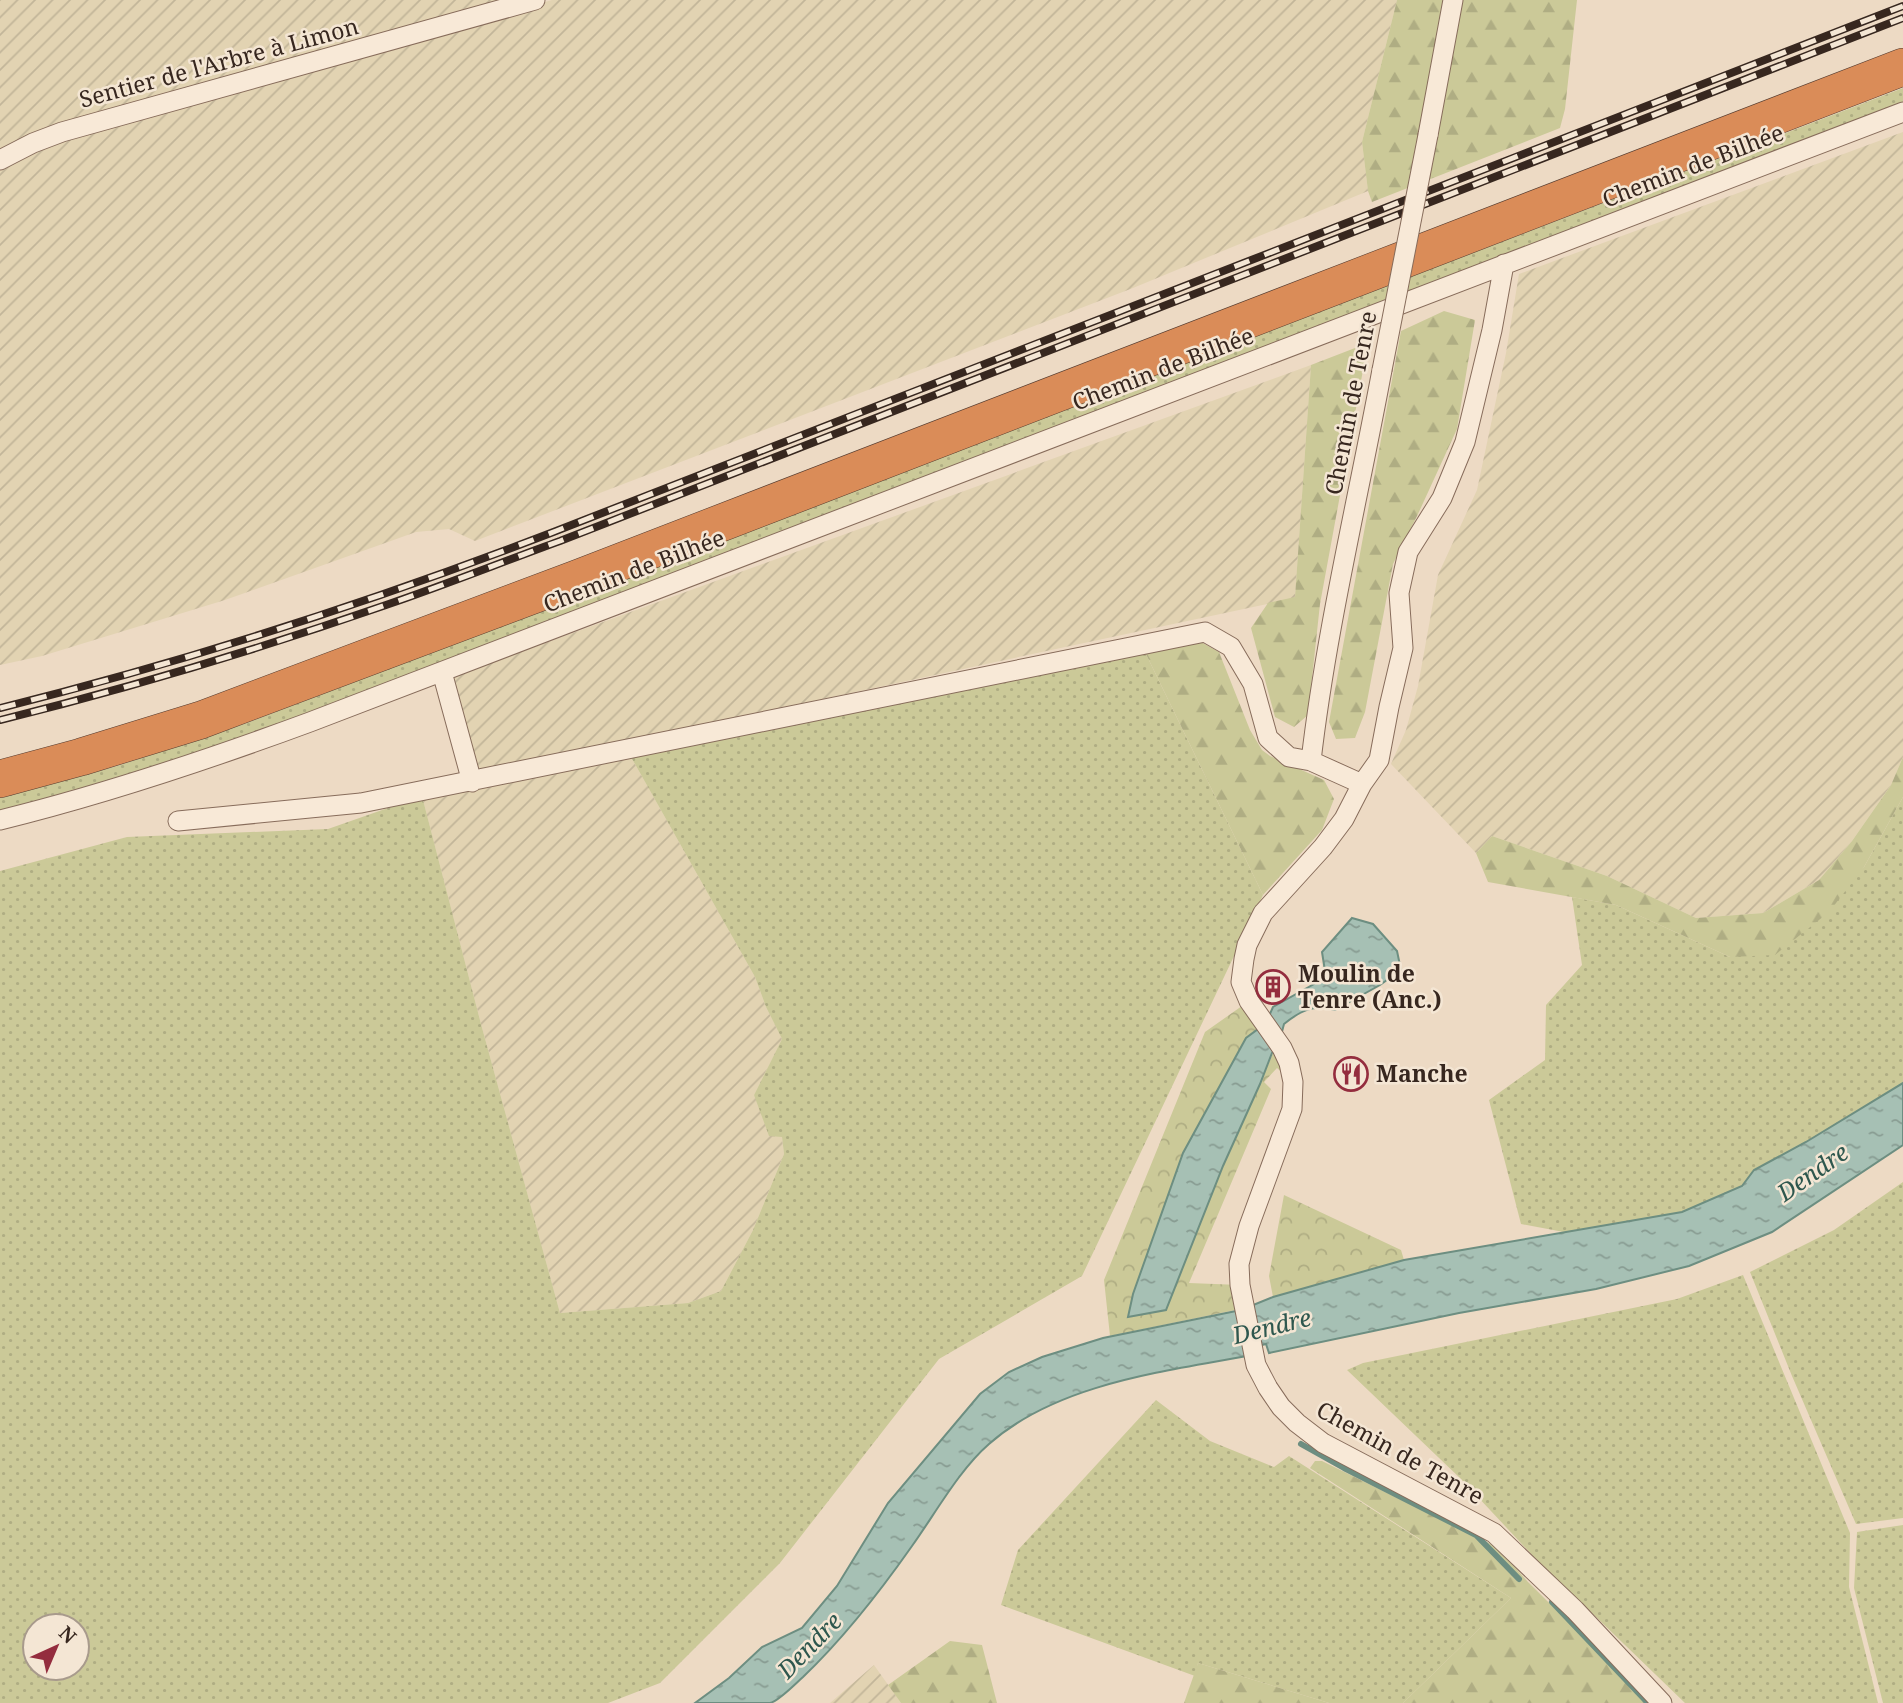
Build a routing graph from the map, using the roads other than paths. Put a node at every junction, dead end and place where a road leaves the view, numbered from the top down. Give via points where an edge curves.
1 (535, 0) edge
2 (1453, 0) edge
3 (1903, 67) edge
4 (1903, 112) edge
5 (0, 160) edge
6 (1504, 264) junction
7 (442, 672) junction
8 (1311, 761) junction
9 (0, 779) edge
10 (472, 782) junction
11 (1362, 784) junction
12 (0, 820) edge
13 (178, 821) dead end
14 (1662, 1703) edge

1 - 5 street, Sentier de l'Arbre à Limon via 62,132
2 - 8 street, Chemin de Tenre, bridge via 1329,642
3 - 9 highway via 201,720
4 - 6 street, Chemin de Bilhée
6 - 7 street, Chemin de Bilhée
6 - 11 street, Chemin de Tenre via 1465,442 1442,498 1408,552 1399,593 1403,648 1379,760
7 - 10 street
7 - 12 street, Chemin de Bilhée via 214,758 75,802
8 - 10 street via 1290,757 1268,738 1253,684 1231,647 1205,632
8 - 11 street
10 - 13 street via 361,803
11 - 14 street, Chemin de Tenre via 1323,847 1263,913 1244,959 1241,982 1249,1001 1282,1048 1293,1074 1292,1109 1239,1264 1256,1365 1281,1407 1323,1443 1494,1533

